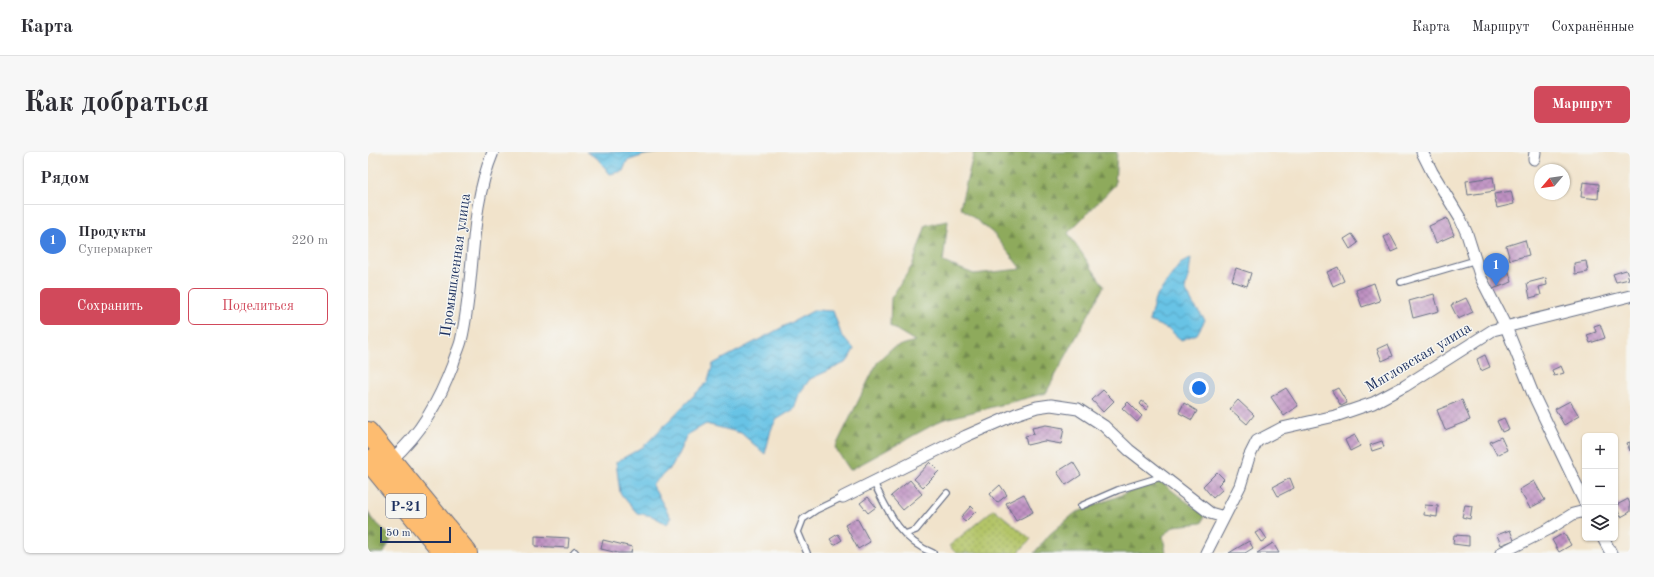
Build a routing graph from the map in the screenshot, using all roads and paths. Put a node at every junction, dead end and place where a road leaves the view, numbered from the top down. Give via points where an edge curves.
1 (494, 152) edge
2 (1422, 152) edge
3 (1476, 260) junction
4 (1401, 282) dead end
5 (1630, 296) edge
6 (1506, 327) junction
7 (368, 432) edge
8 (368, 460) edge
9 (391, 460) junction
10 (1165, 476) junction
11 (874, 483) junction
12 (947, 493) dead end
13 (843, 497) joint
14 (1582, 497) edge
15 (1081, 506) dead end
16 (1582, 512) edge
17 (1224, 517) junction
18 (905, 534) junction
19 (1605, 541) edge
20 (444, 553) edge
21 (467, 553) edge
22 (807, 553) edge
23 (933, 553) edge
24 (1206, 553) edge
25 (1501, 553) edge
26 (1611, 553) edge

1 - 9 street, Промышленная улица via 481,189 461,342 435,405 418,432
2 - 3 street via 1460,218
3 - 4 lane
3 - 6 street via 1481,278
5 - 6 street, Мягловская улица
6 - 14 street via 1533,394
6 - 17 street, Мягловская улица via 1493,330 1405,386 1373,403 1335,416 1282,428 1257,441 1240,486
7 - 9 highway, Р-21
8 - 20 highway, Р-21
9 - 21 highway, Р-21
10 - 11 street via 1130,450 1104,426 1078,409 1050,405 1016,414 966,436
10 - 15 lane via 1118,490
10 - 17 street via 1210,513
11 - 13 street
11 - 18 lane via 892,519
12 - 18 lane via 916,530
13 - 22 lane via 803,519 798,532
16 - 25 street via 1573,514
17 - 24 street, Мягловская улица
18 - 23 lane
19 - 26 street

